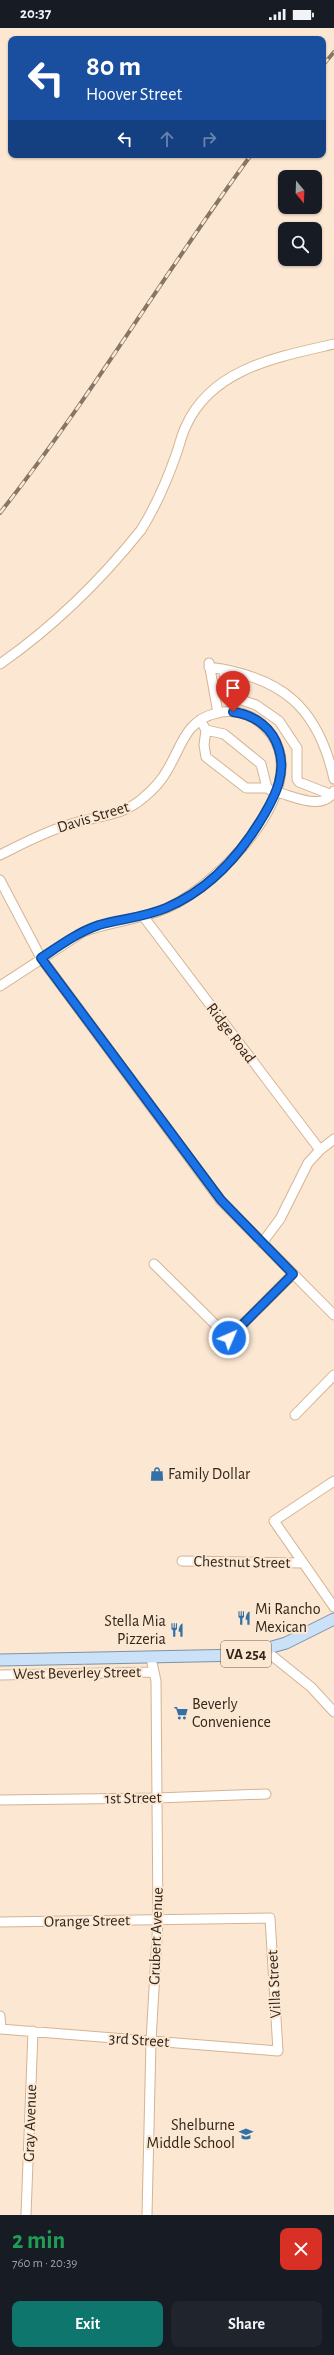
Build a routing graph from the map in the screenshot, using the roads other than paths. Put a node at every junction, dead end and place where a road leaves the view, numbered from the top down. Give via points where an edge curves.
1 (334, 344) edge
2 (0, 664) edge
3 (223, 669) junction
4 (218, 713) junction
5 (200, 720) junction
6 (206, 730) junction
7 (334, 779) edge
8 (273, 791) junction
9 (333, 792) edge
10 (0, 855) edge
11 (0, 880) edge
12 (143, 916) junction
13 (41, 958) junction
14 (0, 986) edge
15 (334, 1139) edge
16 (320, 1150) junction
17 (262, 1243) junction
18 (154, 1264) dead end
19 (293, 1274) junction
20 (334, 1315) edge
21 (334, 1375) edge
22 (295, 1415) dead end
23 (334, 1480) edge
24 (182, 1561) dead end
25 (302, 1563) junction
26 (334, 1607) edge
27 (334, 1619) edge
28 (265, 1650) junction
29 (151, 1658) junction
30 (0, 1659) edge
31 (154, 1672) junction
32 (0, 1675) edge
33 (334, 1712) edge
34 (266, 1794) dead end
35 (157, 1798) junction
36 (0, 1800) edge
37 (270, 1918) joint
38 (158, 1920) junction
39 (0, 1922) edge
40 (0, 2016) edge
41 (1, 2029) edge
42 (33, 2031) junction
43 (151, 2041) junction
44 (278, 2051) joint
45 (26, 2215) edge
46 (146, 2215) edge

1 - 2 street via 244,370 220,382 206,395 185,427 150,516 141,530 76,602 44,631
3 - 4 street via 209,665
3 - 7 street via 263,680 289,697 306,713 322,736
3 - 9 street via 230,696 265,710 279,721 287,732 297,748 297,779
4 - 5 street, Davis Street
4 - 8 street via 233,712 250,716 262,723 270,733 277,744 281,761 280,780
5 - 6 street
5 - 10 street, Davis Street via 184,735 163,777 143,799 118,813 46,832
6 - 8 street via 221,732 261,764
6 - 8 street via 206,757 246,788
8 - 9 street via 320,803 326,801
8 - 12 street via 254,832 235,856 210,880 180,901
11 - 13 street
12 - 13 street via 97,926
12 - 16 street, Ridge Road
13 - 14 street
13 - 17 street via 221,1200
15 - 16 street
16 - 17 street via 304,1169 285,1212
17 - 19 street
18 - 19 street via 229,1338
19 - 20 street
21 - 22 street
23 - 25 street via 274,1521
24 - 25 street, Chestnut Street
25 - 26 street
27 - 28 main road, West Beverley Street / VA 254 via 299,1638
28 - 29 main road, West Beverley Street / VA 254 via 227,1656
28 - 33 street via 312,1687
29 - 30 main road, West Beverley Street / VA 254
29 - 31 street, Grubert Avenue
31 - 32 street, West Beverley Street
31 - 35 street, Grubert Avenue
34 - 35 street, 1st Street
35 - 36 street, 1st Street
35 - 38 street, Grubert Avenue
37 - 38 street, Orange Street
37 - 44 street, Villa Street
38 - 39 street, Orange Street
38 - 43 street, Grubert Avenue
40 - 41 street
41 - 42 street, 3rd Street
42 - 43 street, 3rd Street
42 - 45 street, Gray Avenue
43 - 44 street, 3rd Street
43 - 46 street, Grubert Avenue

